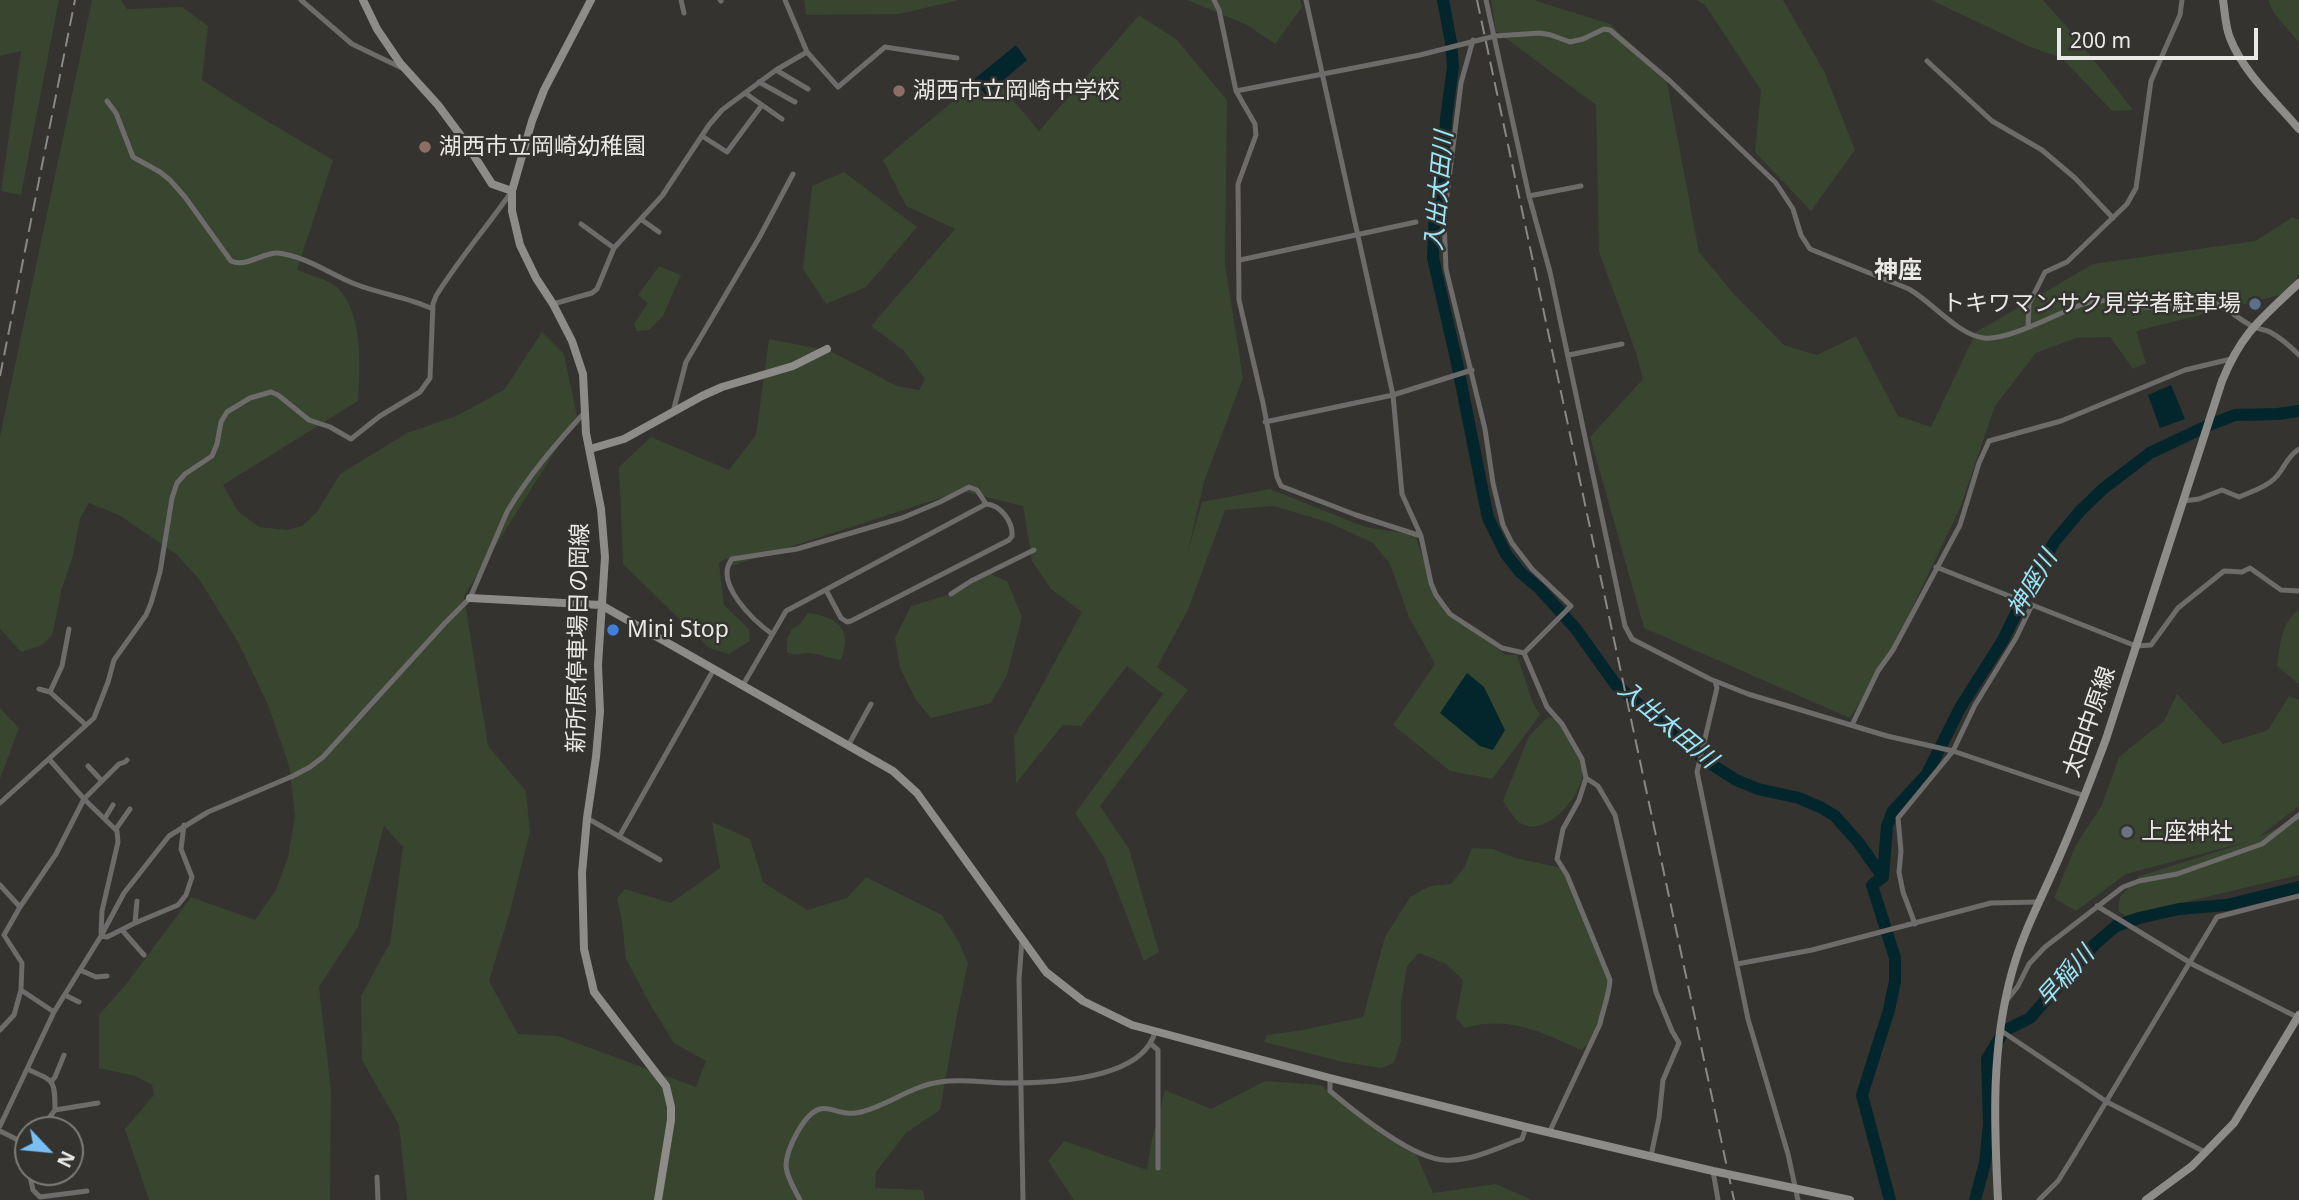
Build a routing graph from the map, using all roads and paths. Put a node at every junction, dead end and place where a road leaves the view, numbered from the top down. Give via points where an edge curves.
1 (301, 0) edge
2 (363, 0) edge
3 (591, 0) edge
4 (681, 0) edge
5 (785, 0) edge
6 (1214, 0) edge
7 (1306, 0) edge
8 (1486, 0) edge
9 (2182, 0) edge
10 (2223, 0) edge
11 (684, 13) dead end
12 (1495, 36) junction
13 (1473, 40) junction
14 (807, 52) junction
15 (957, 58) dead end
16 (1927, 61) dead end
17 (776, 70) junction
18 (410, 72) junction
19 (1322, 75) junction
20 (759, 82) junction
21 (808, 89) dead end
22 (1236, 92) junction
23 (745, 93) junction
24 (107, 101) dead end
25 (795, 102) dead end
26 (762, 105) junction
27 (782, 119) dead end
28 (2299, 129) edge
29 (702, 136) junction
30 (793, 174) dead end
31 (1581, 186) dead end
32 (512, 191) junction
33 (1529, 196) junction
34 (2113, 218) junction
35 (642, 220) junction
36 (1416, 222) dead end
37 (581, 224) dead end
38 (659, 232) dead end
39 (1358, 234) junction
40 (614, 248) junction
41 (1240, 260) junction
42 (2299, 283) edge
43 (554, 304) junction
44 (433, 309) junction
45 (2028, 327) junction
46 (2252, 327) junction
47 (1622, 344) dead end
48 (827, 349) dead end
49 (1569, 355) junction
50 (2299, 355) edge
51 (2231, 359) junction
52 (1472, 370) junction
53 (1393, 395) junction
54 (673, 412) junction
55 (584, 413) junction
56 (1265, 422) junction
57 (590, 449) junction
58 (2299, 449) edge
59 (2183, 501) junction
60 (986, 504) junction
61 (1421, 536) junction
62 (1034, 550) dead end
63 (1936, 567) junction
64 (826, 590) junction
65 (2299, 591) edge
66 (951, 594) dead end
67 (470, 598) junction
68 (601, 605) junction
69 (2032, 605) junction
70 (69, 629) dead end
71 (772, 635) junction
72 (2136, 646) junction
73 (1524, 653) junction
74 (714, 669) junction
75 (1715, 681) junction
76 (743, 685) junction
77 (39, 688) dead end
78 (50, 692) junction
79 (871, 704) dead end
80 (1852, 724) junction
81 (86, 725) junction
82 (849, 744) junction
83 (1953, 751) junction
84 (49, 759) junction
85 (127, 760) dead end
86 (88, 766) dead end
87 (1586, 778) junction
88 (102, 781) junction
89 (2085, 796) junction
90 (84, 799) junction
91 (0, 803) edge
92 (114, 805) dead end
93 (130, 809) dead end
94 (2299, 815) edge
95 (105, 818) junction
96 (587, 818) junction
97 (184, 825) junction
98 (116, 829) junction
99 (619, 837) junction
100 (660, 860) dead end
101 (0, 885) edge
102 (2299, 896) edge
103 (137, 901) dead end
104 (2038, 902) junction
105 (2097, 906) junction
106 (20, 907) junction
107 (135, 923) junction
108 (1915, 924) junction
109 (122, 930) junction
110 (101, 936) junction
111 (1022, 940) junction
112 (144, 956) dead end
113 (2191, 962) junction
114 (1737, 964) junction
115 (80, 970) junction
116 (107, 976) dead end
117 (21, 990) junction
118 (65, 995) junction
119 (2006, 1001) junction
120 (79, 1002) dead end
121 (54, 1012) junction
122 (2298, 1016) edge
123 (0, 1030) edge
124 (2000, 1030) junction
125 (1154, 1032) junction
126 (1151, 1044) junction
127 (64, 1055) dead end
128 (27, 1069) junction
129 (1330, 1078) junction
130 (51, 1082) junction
131 (1020, 1083) junction
132 (2107, 1102) junction
133 (98, 1103) dead end
134 (55, 1110) junction
135 (50, 1116) edge
136 (1526, 1127) junction
137 (0, 1128) edge
138 (1549, 1133) junction
139 (2205, 1152) junction
140 (1651, 1156) junction
141 (1158, 1168) dead end
142 (1713, 1171) junction
143 (377, 1177) dead end
144 (32, 1186) edge
145 (1795, 1188) junction
146 (87, 1191) dead end
147 (378, 1200) edge
148 (658, 1200) edge
149 (800, 1200) edge
150 (1023, 1200) edge
151 (1718, 1200) edge
152 (1798, 1200) edge
153 (1850, 1200) edge
154 (1998, 1200) edge
155 (2039, 1200) edge
156 (2146, 1200) edge

1 - 18 street via 352,44
2 - 18 main road via 377,29
3 - 32 main road, 新所原停車場日の岡線 via 544,90
4 - 11 street
5 - 14 street
6 - 22 street
7 - 19 street
8 - 12 street
9 - 34 street via 2151,81 2138,182 2127,204
10 - 28 main road via 2238,54
12 - 13 street
12 - 33 street
12 - 45 street via 1540,33 1570,42 1610,30 1776,183 1810,249 1909,289 1979,337 2009,335
13 - 19 street
13 - 52 street via 1461,83 1444,219 1446,269
14 - 15 street via 838,87 885,47
14 - 17 street
16 - 34 street via 1993,121 2042,150
17 - 20 street
17 - 21 street
18 - 32 main road via 492,184
19 - 22 street
19 - 39 street
20 - 23 street
20 - 25 street
22 - 41 street via 1255,124 1256,135 1238,184
23 - 26 street
23 - 29 street via 719,113
24 - 44 street via 117,113 133,157 170,180 231,261 240,264 276,253 289,255 356,284
26 - 27 street
26 - 29 street via 727,152
29 - 35 street
30 - 54 street via 686,362
31 - 33 street
32 - 43 main road, 新所原停車場日の岡線 via 520,245
32 - 44 street via 451,271
33 - 49 street
34 - 45 street via 2067,262 2045,272 2029,304
35 - 38 street
35 - 40 street
36 - 39 street
37 - 40 street
39 - 41 street
39 - 53 street
40 - 43 street via 597,289
41 - 56 street via 1239,300
42 - 46 main road, 太田中原線
43 - 55 main road, 新所原停車場日の岡線 via 583,374
44 - 81 street via 430,378 420,392 351,439 309,420 271,392 227,412 212,456 177,483 151,603 114,660 94,718
45 - 46 street via 2104,300 2146,307 2197,300 2220,304
46 - 50 street via 2268,331
46 - 51 main road, 太田中原線
47 - 49 street
48 - 54 main road via 793,366 722,387
49 - 75 street via 1625,626 1632,639
51 - 59 main road, 太田中原線
51 - 63 street via 2185,370 2061,421 1989,441 1960,525
52 - 53 street
52 - 73 street via 1503,525 1532,569 1571,606
53 - 56 street
53 - 61 street via 1402,494
54 - 57 main road via 624,439
55 - 57 main road, 新所原停車場日の岡線
55 - 67 street via 514,500
56 - 61 street via 1281,486
57 - 68 main road, 新所原停車場日の岡線 via 604,538
58 - 59 street via 2263,487 2239,496 2222,490
59 - 72 main road, 太田中原線
60 - 64 street
60 - 64 street via 1001,509 1012,528 1009,540 850,621 841,618
60 - 71 street via 969,486 902,519 797,549 732,559 727,568 733,594
61 - 73 street via 1431,583 1450,614 1502,648
62 - 66 street
63 - 69 street
63 - 80 street
64 - 71 street via 786,611
65 - 72 street via 2281,590 2250,568 2224,571 2178,608 2151,645
67 - 68 main road
67 - 97 street via 310,767
68 - 74 main road
68 - 96 main road, 新所原停車場日の岡線 via 600,712
69 - 72 street
69 - 83 street
70 - 78 street via 62,666
71 - 76 street
72 - 89 main road, 太田中原線
73 - 87 street via 1547,707 1583,759
74 - 76 main road
74 - 99 street
75 - 80 street
75 - 114 street via 1697,772
76 - 82 main road
77 - 78 street
78 - 81 street
79 - 82 street
80 - 83 street
81 - 84 street
82 - 111 main road via 893,771 917,793
83 - 89 street
83 - 108 street via 1898,818 1899,872
84 - 90 street
84 - 91 street
85 - 88 street
86 - 88 street
87 - 138 street via 1563,829 1557,859 1610,980 1609,996
87 - 140 street via 1598,786 1615,815 1656,992 1679,1043 1663,1080
88 - 90 street
89 - 104 main road, 太田中原線
90 - 95 street
90 - 106 street via 56,855
92 - 95 street
93 - 98 street
94 - 105 street via 2262,845 2177,874 2139,881
95 - 98 street
96 - 99 street
96 - 148 main road, 新所原停車場日の岡線 via 582,912 586,964 594,992 666,1086 671,1107
97 - 107 street via 181,849 192,877 186,895 171,910
97 - 110 street via 169,835 133,879
98 - 110 street via 118,842
99 - 100 street
101 - 106 street
102 - 113 street via 2217,917
103 - 107 street
104 - 108 street via 1991,903
104 - 119 main road, 太田中原線
105 - 113 street
105 - 119 street via 2045,947
106 - 117 street via 4,935 22,964
107 - 109 street
108 - 114 street
109 - 110 street
109 - 112 street
110 - 115 street
111 - 125 main road via 1046,972 1083,1001
111 - 131 street
113 - 122 street
113 - 132 street
114 - 145 street
115 - 116 street
115 - 118 street
117 - 121 street
117 - 123 street via 15,1015
118 - 120 street
118 - 121 street
119 - 124 main road, 太田中原線
121 - 128 street
122 - 139 main road via 2234,1123
124 - 132 street
124 - 154 main road, 太田中原線 via 1994,1105
125 - 126 street
125 - 129 main road
126 - 131 street via 1126,1066 1072,1079
126 - 141 street via 1158,1050
127 - 130 street
128 - 130 street
128 - 137 street
129 - 136 main road
129 - 136 street via 1330,1091 1368,1124 1424,1155 1444,1160 1473,1157 1522,1139
130 - 134 street
131 - 149 street via 938,1082 869,1110 843,1114 827,1108 813,1111 790,1148 786,1165
131 - 150 street
132 - 139 street
132 - 155 street via 2058,1181
133 - 134 street
134 - 135 street
136 - 138 main road
138 - 140 main road
139 - 156 main road
140 - 142 main road
142 - 145 main road
142 - 151 street
143 - 147 street
144 - 146 street via 40,1197
145 - 152 street
145 - 153 main road

